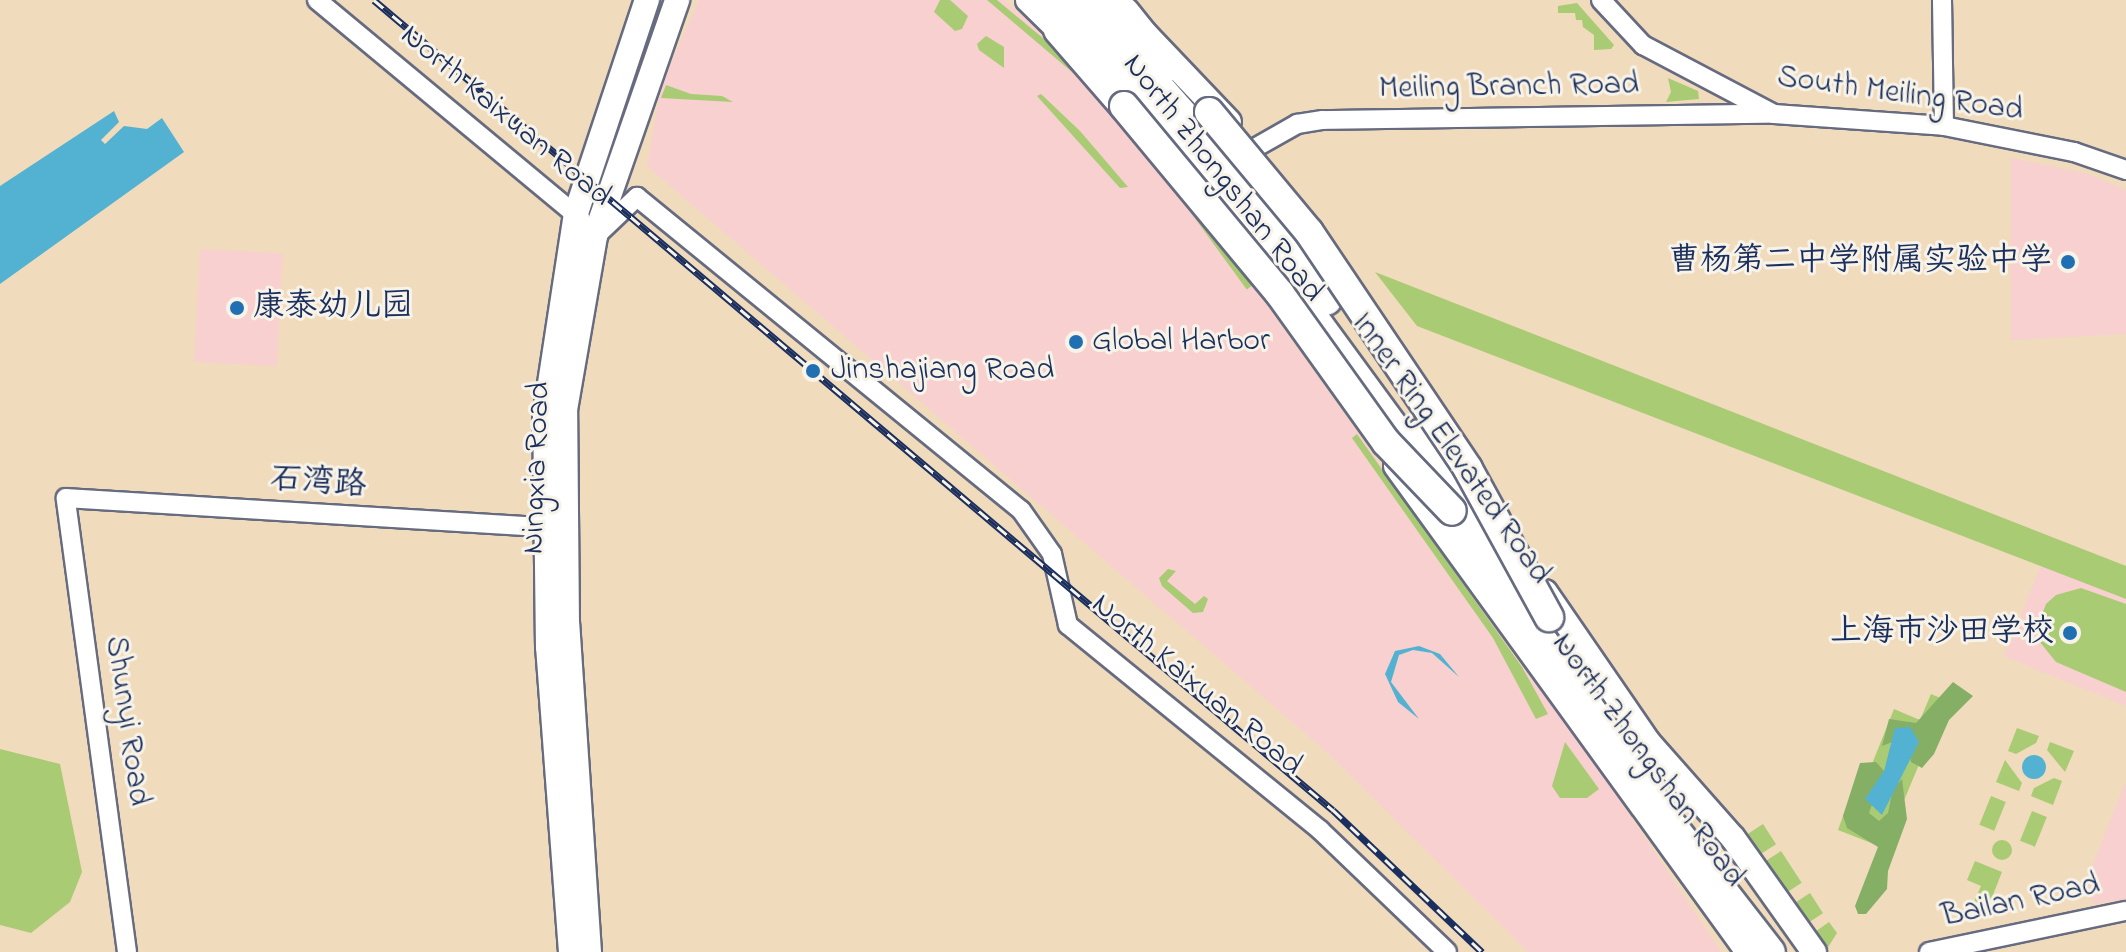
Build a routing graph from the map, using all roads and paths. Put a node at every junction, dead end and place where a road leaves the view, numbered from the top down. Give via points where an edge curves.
1 (317, 0) edge
2 (647, 0) edge
3 (677, 0) edge
4 (1028, 0) edge
5 (1055, 0) edge
6 (1083, 0) edge
7 (1601, 0) edge
8 (1942, 0) edge
9 (1119, 6) edge
10 (1058, 30) junction
11 (1774, 114) junction
12 (1944, 126) junction
13 (1253, 149) junction
14 (2126, 170) edge
15 (576, 213) junction
16 (595, 236) junction
17 (1467, 477) junction
18 (66, 498) joint
19 (1452, 511) junction
20 (557, 528) junction
21 (1549, 617) junction
22 (2126, 911) edge
23 (127, 952) edge
24 (571, 952) edge
25 (589, 952) edge
26 (1447, 952) edge
27 (1748, 952) edge
28 (1771, 952) edge
29 (1793, 952) edge
30 (1814, 952) edge
31 (1929, 952) edge

1 - 15 street, North Kaixuan Road
2 - 15 main road, Ningxia Road
3 - 16 main road, Ningxia Road
4 - 10 main road, North Zhongshan Road
5 - 19 highway, Inner Ring Elevated Road, bridge via 1217,185
6 - 21 highway, Inner Ring Elevated Road, bridge via 1233,171
7 - 11 street, South Meiling Road via 1643,45
8 - 12 street
9 - 13 main road, North Zhongshan Road
9 - 17 main road, North Zhongshan Road via 1144,50 1226,142
9 - 21 highway, bridge via 1309,232 1468,469
10 - 19 highway, bridge via 1280,294 1386,442
10 - 27 main road, North Zhongshan Road via 1182,169
11 - 12 street, South Meiling Road
11 - 13 street, Meiling Branch Road via 1323,120 1297,124
12 - 14 street, South Meiling Road via 2074,152
13 - 17 main road, North Zhongshan Road via 1315,226 1455,438
15 - 16 street, North Kaixuan Road
15 - 20 main road, Ningxia Road via 545,416
16 - 20 main road, Ningxia Road via 565,410
16 - 26 street, North Kaixuan Road via 637,197 1010,501 1036,526 1052,554 1068,625 1320,830
17 - 30 main road, North Zhongshan Road via 1648,742 1733,838
18 - 20 street, 石湾路
18 - 23 street, Shunyi Road
19 - 28 highway, Inner Ring Elevated Road via 1665,816
20 - 24 main road, Ningxia Road via 548,647
20 - 25 main road, Ningxia Road
21 - 29 highway, Inner Ring Elevated Road via 1679,806
22 - 31 street, Bailan Road

